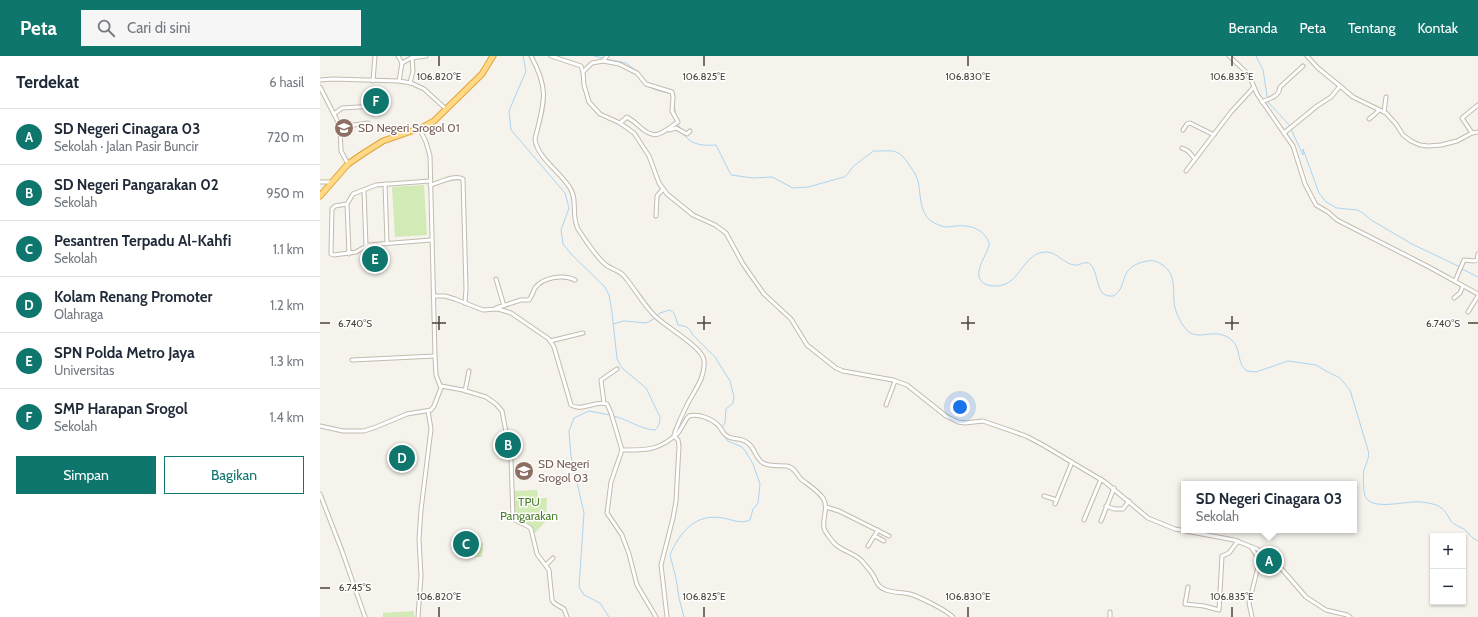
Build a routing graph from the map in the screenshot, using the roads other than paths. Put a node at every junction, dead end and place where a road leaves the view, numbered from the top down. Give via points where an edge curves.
1 (375, 56) edge
2 (398, 56) edge
3 (426, 56) edge
4 (493, 56) edge
5 (531, 56) edge
6 (550, 56) edge
7 (1229, 56) edge
8 (1307, 56) edge
9 (412, 57) junction
10 (605, 59) edge
11 (402, 63) junction
12 (1303, 66) dead end
13 (583, 72) junction
14 (320, 80) edge
15 (373, 81) junction
16 (399, 81) junction
17 (410, 83) junction
18 (1340, 86) junction
19 (320, 88) edge
20 (1254, 88) junction
21 (1386, 97) dead end
22 (1262, 102) junction
23 (1478, 105) edge
24 (375, 106) dead end
25 (446, 109) junction
26 (1379, 110) junction
27 (1384, 112) junction
28 (334, 114) junction
29 (1369, 119) dead end
30 (368, 123) dead end
31 (620, 123) junction
32 (340, 127) junction
33 (419, 128) junction
34 (668, 130) junction
35 (1183, 130) dead end
36 (690, 131) dead end
37 (1478, 132) edge
38 (1284, 133) junction
39 (1472, 133) junction
40 (1214, 135) junction
41 (1182, 148) dead end
42 (1195, 159) junction
43 (348, 164) junction
44 (1186, 171) dead end
45 (430, 181) junction
46 (320, 182) edge
47 (332, 182) junction
48 (385, 184) junction
49 (430, 185) junction
50 (663, 189) junction
51 (364, 191) junction
52 (320, 196) edge
53 (347, 204) junction
54 (656, 216) dead end
55 (431, 240) junction
56 (387, 243) junction
57 (366, 246) junction
58 (349, 254) junction
59 (1478, 254) edge
60 (496, 279) dead end
61 (575, 280) dead end
62 (1455, 281) junction
63 (1463, 286) junction
64 (1478, 295) edge
65 (433, 296) junction
66 (1454, 298) dead end
67 (465, 303) junction
68 (504, 306) junction
69 (492, 309) junction
70 (1468, 312) dead end
71 (583, 333) dead end
72 (550, 341) junction
73 (435, 356) junction
74 (352, 360) dead end
75 (617, 369) dead end
76 (469, 371) dead end
77 (895, 380) junction
78 (441, 386) junction
79 (465, 391) junction
80 (604, 402) junction
81 (886, 404) dead end
82 (428, 411) junction
83 (320, 426) edge
84 (674, 436) junction
85 (622, 450) junction
86 (1072, 462) junction
87 (1101, 479) junction
88 (1114, 488) junction
89 (320, 494) edge
90 (1044, 496) dead end
91 (1129, 501) junction
92 (1106, 506) junction
93 (826, 507) junction
94 (1084, 520) dead end
95 (1101, 521) dead end
96 (878, 530) junction
97 (1181, 530) edge
98 (1196, 533) edge
99 (875, 536) junction
100 (889, 536) dead end
101 (884, 540) dead end
102 (1238, 542) junction
103 (868, 546) dead end
104 (1250, 546) junction
105 (553, 558) dead end
106 (546, 565) junction
107 (1188, 587) dead end
108 (1110, 612) dead end
109 (365, 617) edge
110 (418, 617) edge
111 (567, 617) edge
112 (656, 617) edge
113 (667, 617) edge
114 (953, 617) edge
115 (1110, 617) edge
116 (1252, 617) edge
117 (1350, 617) edge

1 - 15 street
2 - 11 street
3 - 9 street
4 - 25 highway via 482,74
5 - 84 street via 544,90 536,144 549,164 570,187 574,197 578,229 602,261 623,274 654,314 694,345 703,357 702,379 685,408
6 - 13 street via 578,65
7 - 20 street via 1245,70
8 - 18 street
9 - 11 street
9 - 17 street via 413,71
10 - 13 street via 592,63
10 - 34 street via 637,74 646,84 672,92 672,111 678,122
11 - 16 street
12 - 22 street via 1280,87 1276,95
13 - 31 street via 586,95 592,107 600,114
14 - 15 street
15 - 16 street
16 - 17 street
17 - 25 street via 424,89
18 - 26 street via 1353,97
18 - 38 street via 1332,97
19 - 28 street
20 - 22 street
20 - 40 street
21 - 27 street
22 - 38 street
23 - 39 street via 1462,118
24 - 28 street via 342,108
25 - 33 highway via 431,123
26 - 27 street
26 - 29 street
27 - 39 street via 1406,138 1424,146 1457,141
28 - 32 street
30 - 32 street
31 - 34 street via 628,118 648,134 655,136
31 - 50 street via 634,133 644,147
32 - 43 street via 342,151
33 - 43 highway via 383,141
33 - 45 street via 429,150
34 - 36 street via 676,128 687,134
35 - 40 street via 1190,123
37 - 39 street
38 - 62 street via 1293,146 1316,205 1336,220
40 - 42 street
41 - 42 street
42 - 44 street
43 - 47 highway
45 - 48 street
45 - 49 street
46 - 47 street
47 - 52 highway
48 - 51 street via 373,185
48 - 56 street
49 - 55 street
49 - 67 street via 455,177 463,178
50 - 54 street via 657,196
50 - 77 street via 693,215 726,233 742,264 755,282 788,316 811,348 840,370
51 - 53 street via 353,194
51 - 57 street
53 - 58 street
53 - 58 street via 334,206 332,209 331,254
55 - 56 street
55 - 65 street
56 - 57 street
57 - 58 street
59 - 62 street via 1477,260 1464,260
60 - 68 street
61 - 68 street via 565,277 554,278 539,284 529,300
62 - 63 street
63 - 64 street
63 - 66 street
64 - 70 street
65 - 67 street via 450,297
65 - 73 street
67 - 69 street via 483,310
68 - 69 street
69 - 72 street via 503,310 517,317
71 - 72 street
72 - 80 street via 556,353 570,406 578,408
73 - 74 street
73 - 78 street via 436,376
75 - 80 street via 601,380
76 - 79 street
77 - 81 street
77 - 86 street via 907,385 954,421 980,421 1026,436
78 - 79 street
78 - 82 street via 434,406
79 - 106 street via 486,397 502,411 511,458 513,518 530,527 537,554
80 - 85 street via 611,413
82 - 83 street via 407,414 364,431 343,431
82 - 110 street via 431,429 421,510
84 - 85 street via 655,449
84 - 93 street via 689,416 704,417 717,424 727,436 746,441 763,463 795,470 800,478 819,493
84 - 113 street via 679,446 676,500 661,565
85 - 112 street via 610,484 607,514 622,535 637,585
86 - 87 street
86 - 90 street via 1056,502
87 - 88 street
87 - 94 street
88 - 91 street
88 - 92 street
89 - 109 street
91 - 92 street via 1123,509
91 - 97 street via 1148,518
92 - 95 street
93 - 96 street
93 - 114 street via 826,531 839,547 862,562 880,586 889,591 910,594
96 - 99 street
96 - 100 street
98 - 102 street
99 - 101 street
99 - 103 street
102 - 104 street
102 - 107 street via 1229,553 1222,556 1220,610 1185,604
104 - 116 street via 1259,563 1249,602
104 - 117 street via 1265,554 1280,567 1306,597 1326,610
105 - 106 street
106 - 111 street via 549,570 552,600 564,609
108 - 115 street

